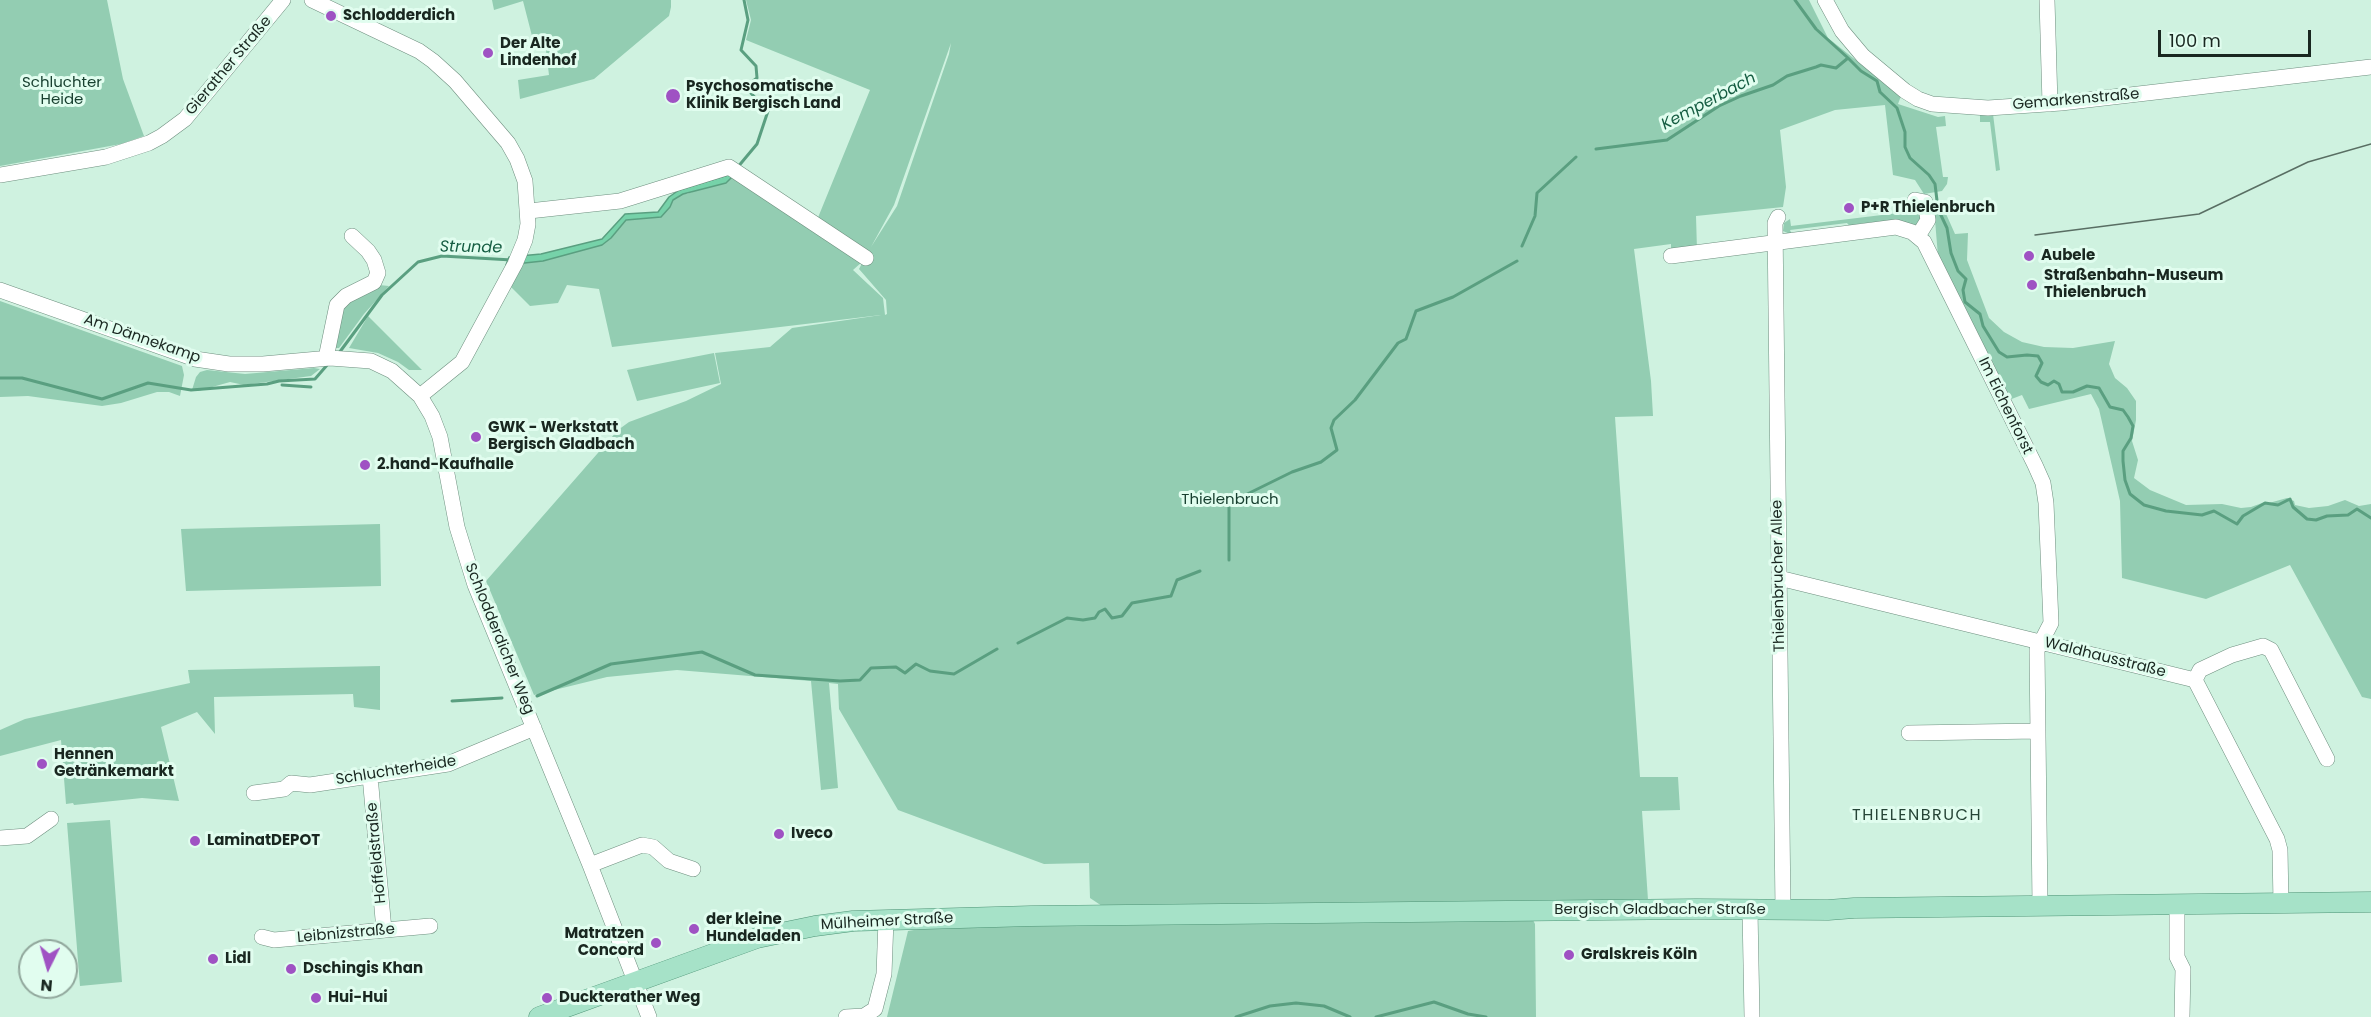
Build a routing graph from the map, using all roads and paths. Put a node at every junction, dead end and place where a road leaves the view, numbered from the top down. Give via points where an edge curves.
1 (283, 0) edge
2 (312, 0) edge
3 (1825, 0) edge
4 (2047, 0) edge
5 (2371, 67) edge
6 (2050, 104) junction
7 (0, 175) edge
8 (1915, 200) dead end
9 (529, 211) junction
10 (1779, 217) dead end
11 (352, 236) dead end
12 (1918, 236) junction
13 (1775, 241) junction
14 (1671, 256) dead end
15 (866, 258) dead end
16 (0, 290) edge
17 (333, 358) junction
18 (420, 396) junction
19 (1779, 578) junction
20 (2040, 642) junction
21 (2195, 681) junction
22 (534, 728) junction
23 (2038, 731) junction
24 (1909, 733) dead end
25 (2327, 759) dead end
26 (370, 776) junction
27 (254, 793) dead end
28 (51, 819) dead end
29 (0, 838) edge
30 (590, 865) junction
31 (693, 869) dead end
32 (2371, 902) edge
33 (2280, 903) junction
34 (2177, 904) junction
35 (2040, 905) junction
36 (1750, 910) junction
37 (1783, 910) junction
38 (1142, 915) joint
39 (886, 920) junction
40 (430, 926) dead end
41 (384, 930) junction
42 (262, 937) dead end
43 (636, 982) junction
44 (539, 1017) edge
45 (649, 1017) edge
46 (846, 1017) edge
47 (1752, 1017) edge
48 (2182, 1017) edge

1 - 7 street, Gierather Straße via 185,119 162,136 105,157
2 - 9 street via 419,51 455,81 512,151 525,181
3 - 6 street, Gemarkenstraße via 1858,50 1918,99 1976,108
4 - 6 street
5 - 6 street, Gemarkenstraße
8 - 12 street via 1925,202 1928,213 1925,228
9 - 15 street via 620,201 725,167
9 - 18 street via 525,240 517,259 462,362
10 - 13 street, Thielenbrucher Allee
11 - 17 street via 368,251 378,273 374,282 339,300
12 - 13 street via 1896,227
12 - 20 street, Im Eichenforst via 2043,483 2050,622
13 - 14 street
13 - 19 street, Thielenbrucher Allee
16 - 17 street, Am Dännekamp via 195,358 263,364
17 - 18 street, Am Dännekamp via 371,361 392,371
18 - 22 street, Schlodderdicher Weg via 440,437 457,527 475,585
19 - 20 street, Waldhausstraße
19 - 37 street, Thielenbrucher Allee
20 - 21 street, Waldhausstraße
20 - 23 street, Im Eichenforst
21 - 25 street via 2200,670 2232,655 2263,646 2271,650
21 - 33 street via 2277,839
22 - 26 street, Schluchterheide via 448,764
22 - 30 street, Schlodderdicher Weg
23 - 24 street
23 - 35 street, Im Eichenforst
26 - 27 street, Schluchterheide via 310,785 291,783 284,789
26 - 41 street, Hoffeldstraße
28 - 29 street via 27,836
30 - 31 street via 642,845
30 - 43 street, Schlodderdicher Weg
32 - 33 main road, Bergisch Gladbacher Straße
33 - 34 main road, Bergisch Gladbacher Straße
34 - 35 main road, Bergisch Gladbacher Straße
34 - 48 street via 2177,957 2183,969
35 - 37 main road, Bergisch Gladbacher Straße
36 - 37 main road, Bergisch Gladbacher Straße
36 - 38 main road, Bergisch Gladbacher Straße
36 - 47 street
38 - 39 main road, Mülheimer Straße
39 - 43 main road, Mülheimer Straße via 781,932
39 - 46 street via 884,974 875,1009 864,1016
40 - 41 street, Leibnizstraße
41 - 42 street, Leibnizstraße via 274,940
43 - 44 main road, Mülheimer Straße
43 - 45 street

